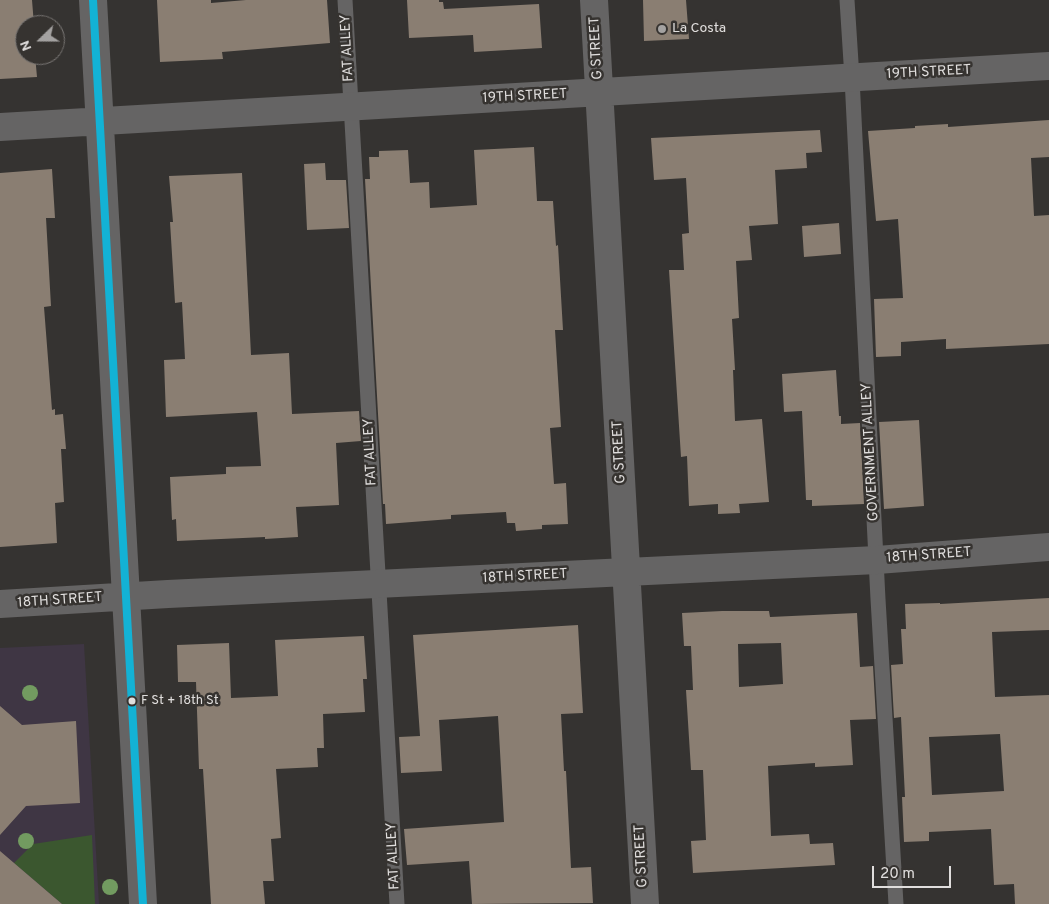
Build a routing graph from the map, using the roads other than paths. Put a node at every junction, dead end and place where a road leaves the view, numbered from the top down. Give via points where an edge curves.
1 (93, 0) edge
2 (345, 0) edge
3 (594, 0) edge
4 (847, 0) edge
5 (1049, 66) edge
6 (852, 78) junction
7 (600, 93) junction
8 (351, 107) junction
9 (100, 122) junction
10 (0, 127) edge
11 (1049, 547) edge
12 (876, 560) junction
13 (626, 573) junction
14 (378, 584) junction
15 (126, 596) junction
16 (0, 604) edge
17 (143, 904) edge
18 (397, 904) edge
19 (645, 904) edge
20 (896, 904) edge

1 - 9 street
2 - 8 lane, FAT ALLEY
3 - 7 street, G STREET
4 - 6 lane, GOVERNMENT ALLEY
5 - 6 street, 19TH STREET
6 - 7 street, 19TH STREET
6 - 12 lane, GOVERNMENT ALLEY
7 - 8 street, 19TH STREET
7 - 13 street, G STREET
8 - 9 street, 19TH STREET
8 - 14 lane, FAT ALLEY
9 - 10 street, 19TH STREET
9 - 15 street
11 - 12 street, 18TH STREET
12 - 13 street, 18TH STREET
12 - 20 lane, GOVERNMENT ALLEY
13 - 14 street, 18TH STREET
13 - 19 street, G STREET
14 - 15 street, 18TH STREET
14 - 18 lane, FAT ALLEY
15 - 16 street, 18TH STREET
15 - 17 street

